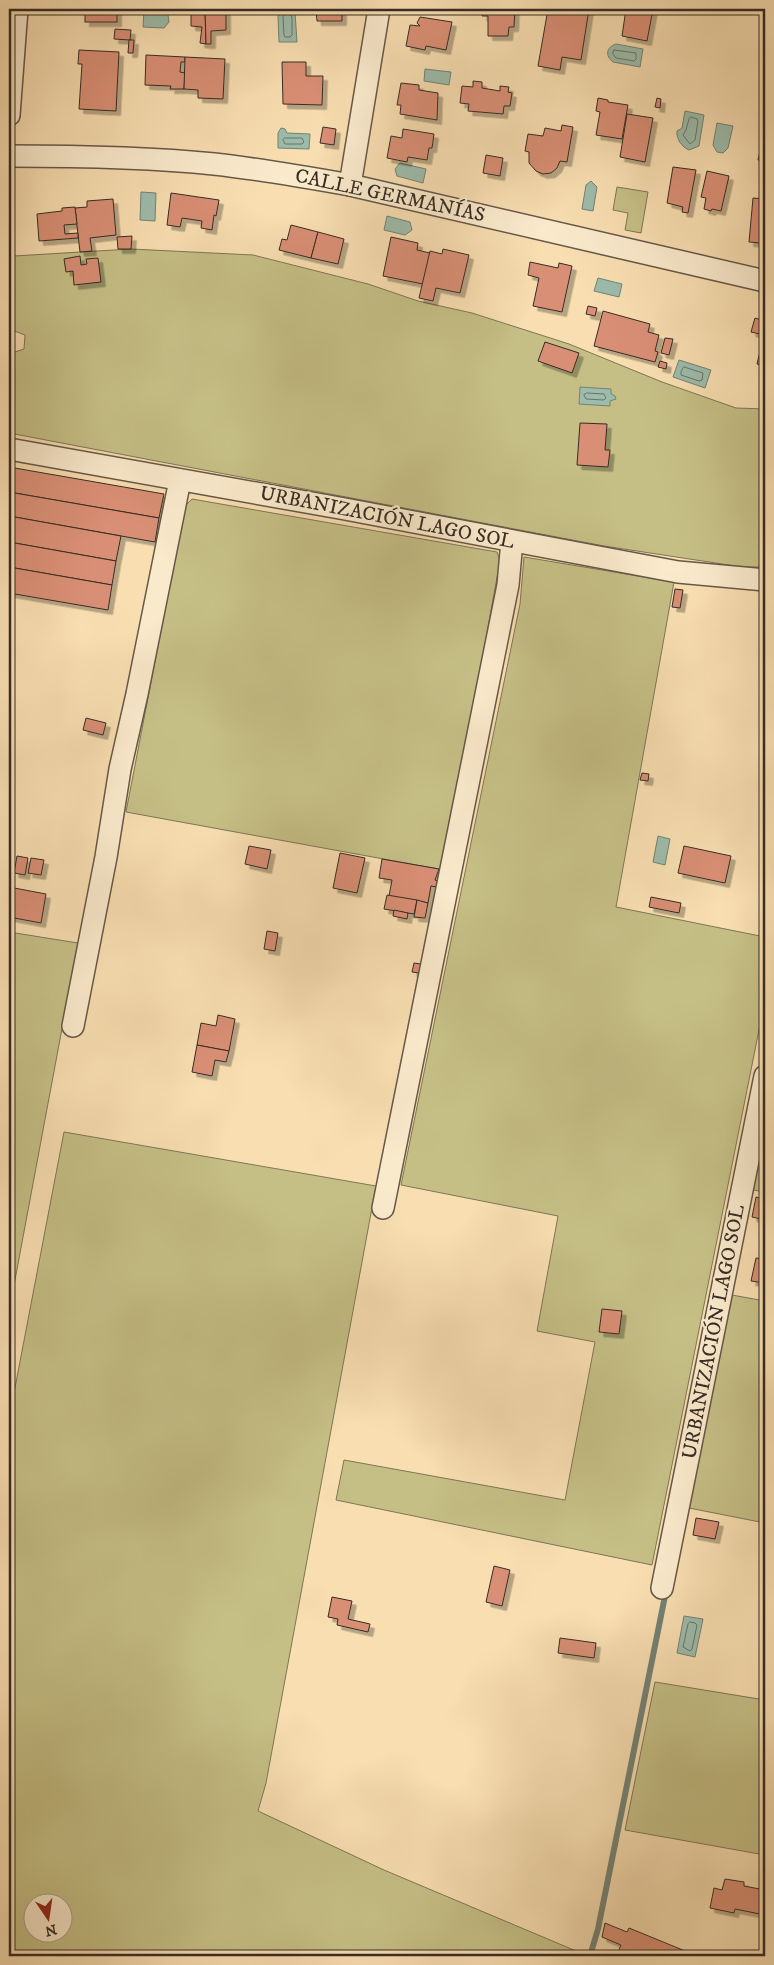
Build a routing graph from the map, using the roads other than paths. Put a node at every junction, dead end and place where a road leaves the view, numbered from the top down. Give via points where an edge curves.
1 (17, 9) edge
2 (379, 9) edge
3 (9, 114) edge
4 (9, 156) edge
5 (350, 185) junction
6 (765, 281) edge
7 (9, 449) edge
8 (180, 480) junction
9 (512, 541) junction
10 (765, 580) edge
11 (72, 1026) dead end
12 (765, 1076) edge
13 (382, 1208) dead end
14 (662, 1588) dead end

1 - 3 street
2 - 5 street
4 - 5 street, CALLE GERMANÍAS via 213,164
5 - 6 street, CALLE GERMANÍAS
7 - 8 street, URBANIZACIÓN LAGO SOL
8 - 9 street, URBANIZACIÓN LAGO SOL
8 - 11 street via 120,769
9 - 10 street, URBANIZACIÓN LAGO SOL via 678,572
9 - 13 street via 508,585
12 - 14 street, URBANIZACIÓN LAGO SOL

